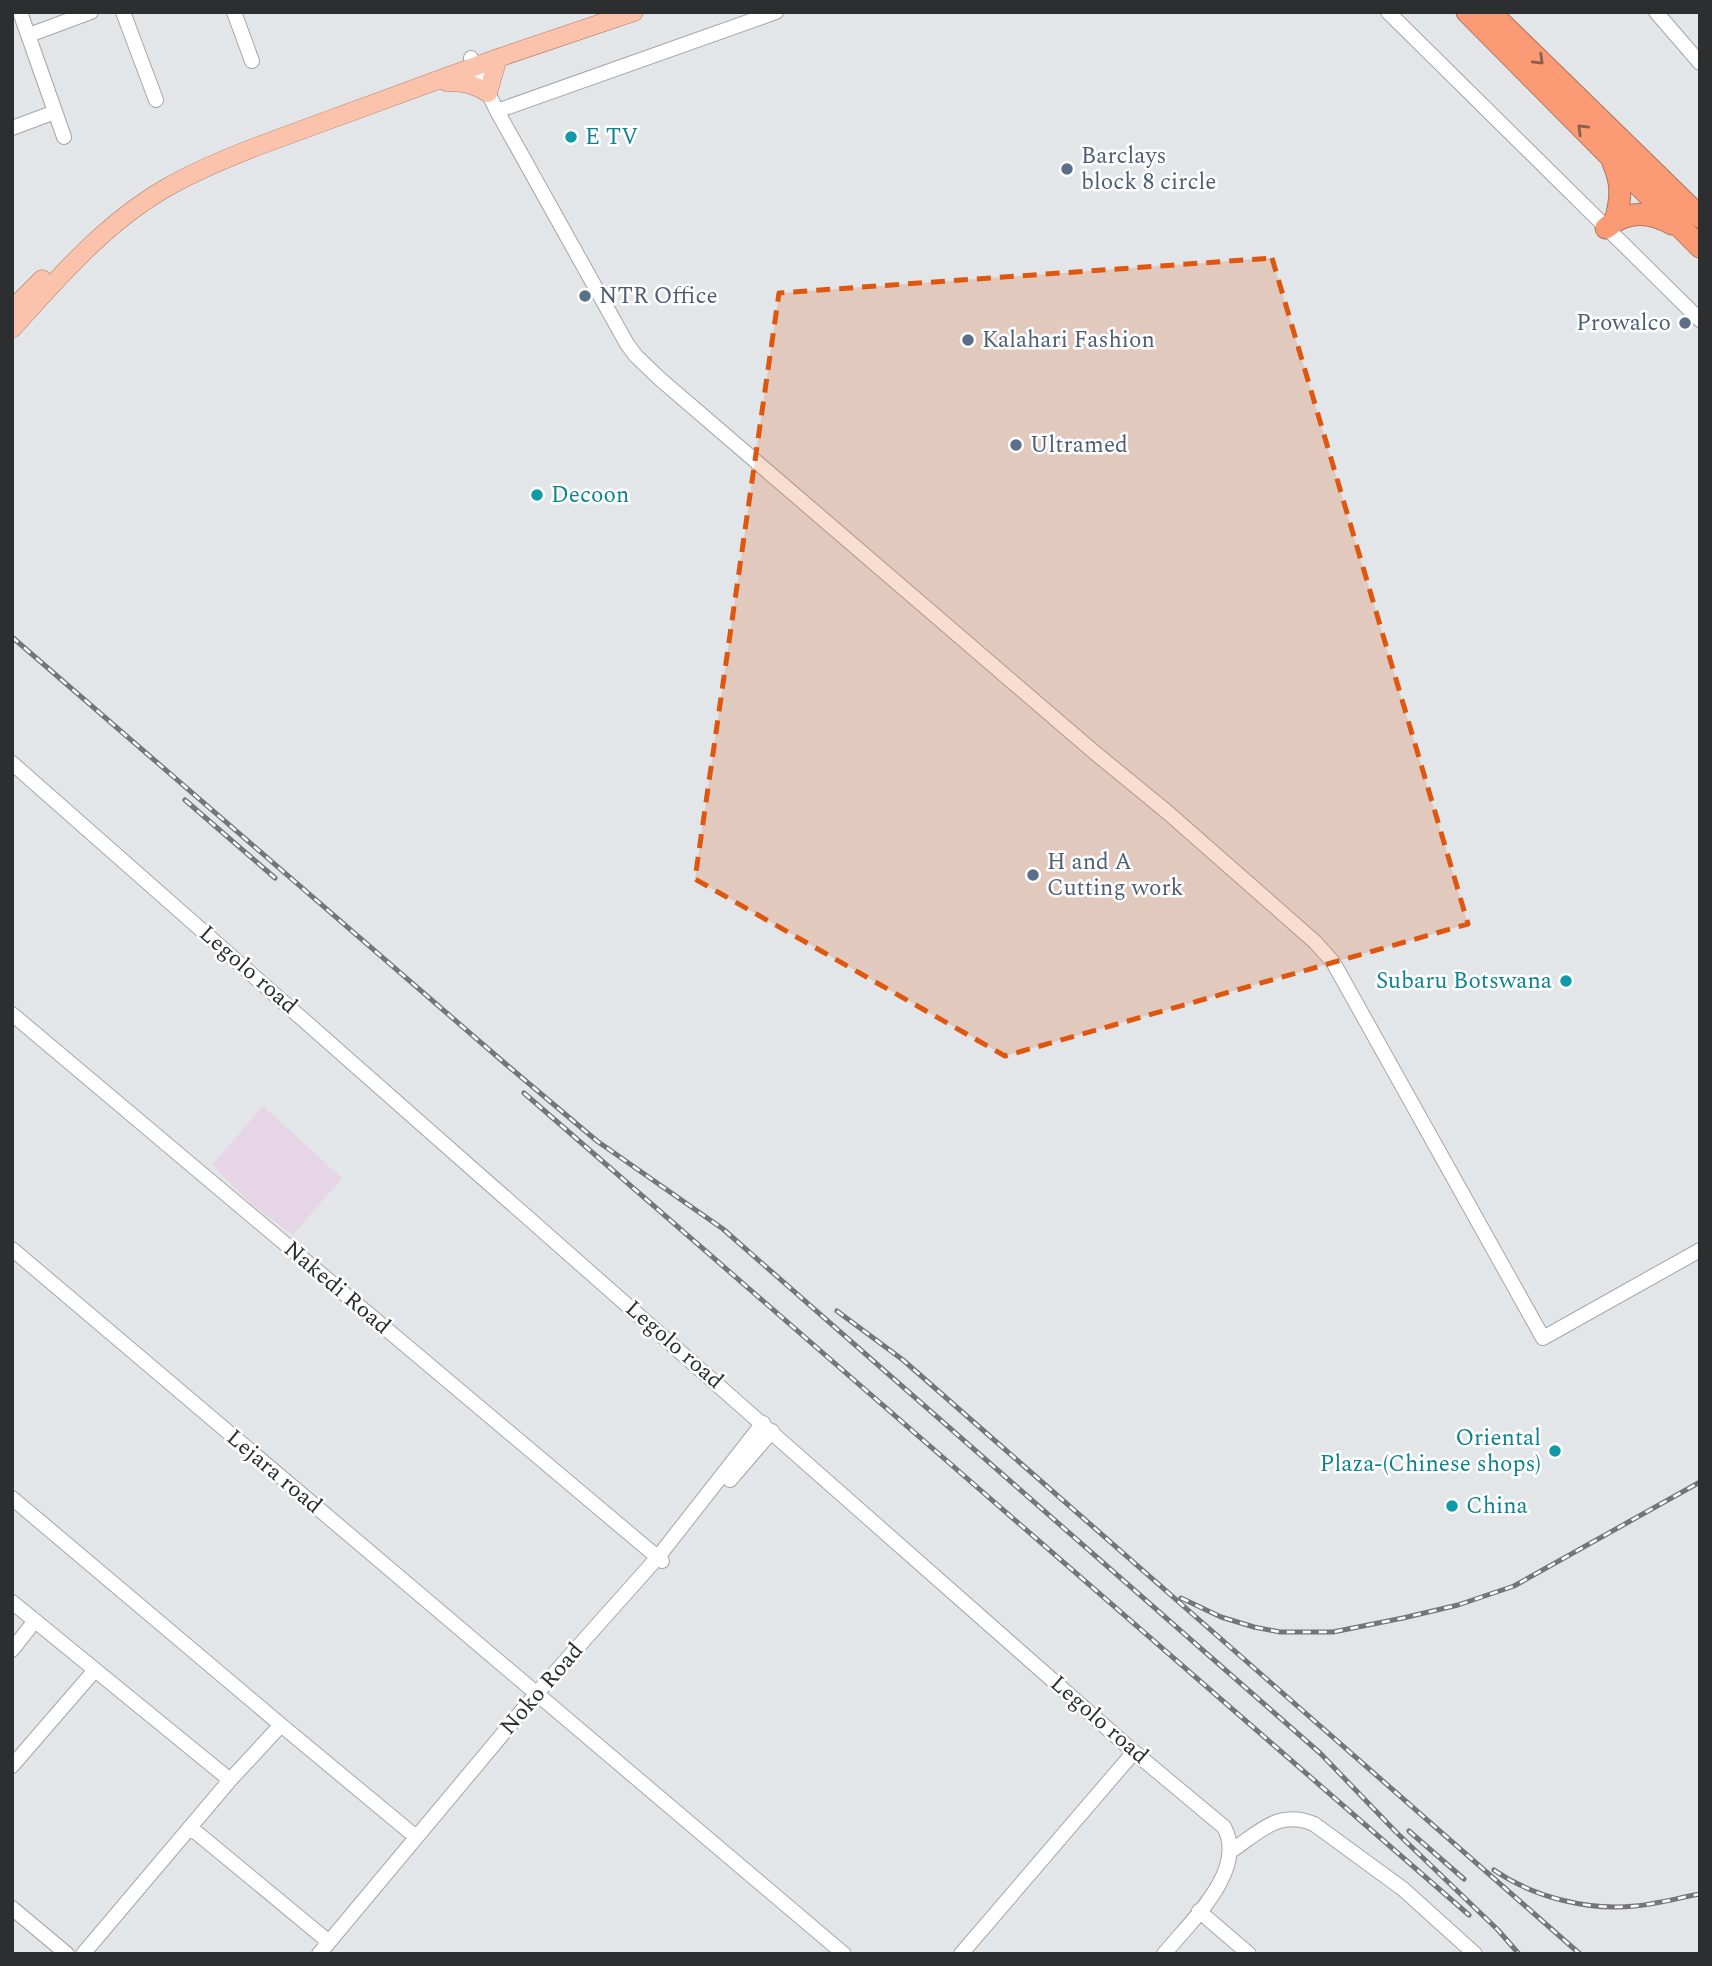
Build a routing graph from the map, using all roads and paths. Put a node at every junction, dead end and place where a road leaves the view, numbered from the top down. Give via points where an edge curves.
1 (20, 12) edge
2 (91, 12) edge
3 (123, 12) edge
4 (234, 12) edge
5 (606, 12) edge
6 (634, 12) edge
7 (776, 12) edge
8 (1388, 12) edge
9 (1466, 12) edge
10 (1490, 12) edge
11 (1662, 15) edge
12 (29, 35) junction
13 (498, 58) junction
14 (252, 61) dead end
15 (473, 62) junction
16 (1700, 63) edge
17 (436, 82) junction
18 (488, 93) junction
19 (156, 100) dead end
20 (497, 111) junction
21 (55, 112) junction
22 (12, 128) edge
23 (64, 136) dead end
24 (219, 155) junction
25 (1612, 160) junction
26 (1700, 217) edge
27 (1611, 223) junction
28 (1696, 243) edge
29 (16, 303) edge
30 (1700, 320) edge
31 (12, 329) edge
32 (12, 763) edge
33 (12, 1014) edge
34 (12, 1249) edge
35 (1700, 1250) edge
36 (767, 1427) junction
37 (12, 1498) edge
38 (660, 1560) junction
39 (12, 1602) edge
40 (34, 1622) junction
41 (12, 1650) edge
42 (94, 1670) junction
43 (539, 1697) junction
44 (281, 1725) junction
45 (1135, 1752) junction
46 (12, 1766) edge
47 (230, 1780) junction
48 (191, 1828) junction
49 (416, 1837) junction
50 (1231, 1851) junction
51 (12, 1908) edge
52 (1199, 1912) junction
53 (325, 1950) edge
54 (67, 1954) edge
55 (83, 1954) edge
56 (845, 1954) edge
57 (961, 1954) edge
58 (1164, 1954) edge
59 (1249, 1954) edge
60 (1475, 1954) edge

1 - 12 street
2 - 12 street
3 - 19 street
4 - 14 street
5 - 15 main road
6 - 13 main road
7 - 20 street
8 - 27 street
25 -> 9 highway
10 -> 26 highway
11 - 16 street
12 - 21 street
13 - 15 main road
13 - 18 main road
15 - 17 main road
15 - 18 street
15 - 24 main road
17 - 18 main road via 463,82
17 - 24 main road via 258,146
18 - 20 street
20 - 35 street via 626,344 647,368 1166,811 1333,962 1543,1338
21 - 22 street
21 - 23 street
24 - 29 main road via 159,180 121,206
24 - 31 main road via 165,188 98,240
25 - 27 highway via 1620,182 1620,203
25 - 28 highway
27 - 28 highway via 1638,215 1659,217
27 - 30 street
32 - 36 street, Legolo road
33 - 38 street, Nakedi Road
34 - 43 street, Lejara road
36 - 38 street, Noko Road
36 - 45 street, Legolo road
37 - 44 street
38 - 43 street, Noko Road
39 - 40 street
40 - 41 street
40 - 42 street
42 - 46 street
42 - 47 street
43 - 49 street, Noko Road
43 - 53 street
43 - 56 street, Lejara road
44 - 47 street
44 - 49 street
45 - 50 street, Legolo road via 1224,1827
45 - 57 street
47 - 48 street
48 - 53 street
48 - 55 street
49 - 53 street, Noko Road
50 - 52 street via 1217,1888
50 - 60 street via 1271,1824 1300,1818 1403,1889
51 - 54 street
52 - 58 street
52 - 59 street

